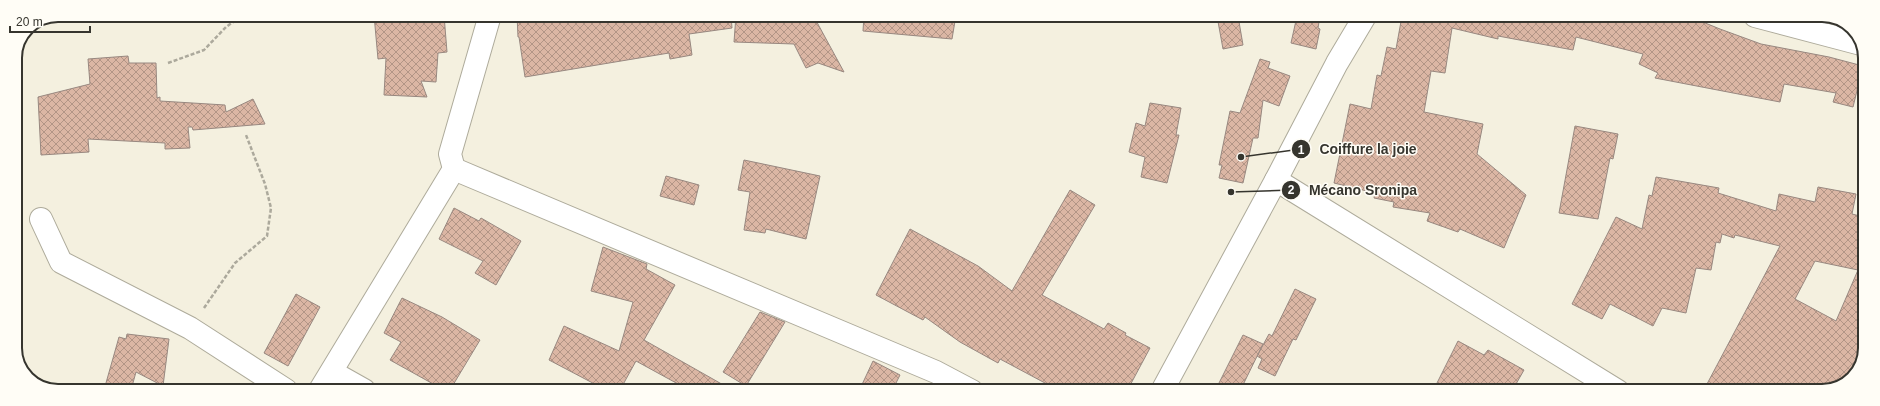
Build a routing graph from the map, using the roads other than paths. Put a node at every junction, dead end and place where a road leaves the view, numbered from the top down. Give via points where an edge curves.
1 (488, 22) edge
2 (1361, 22) edge
3 (1778, 22) edge
4 (1854, 42) edge
5 (454, 169) junction
6 (1276, 180) junction
7 (40, 219) dead end
8 (332, 372) junction
9 (277, 384) edge
10 (324, 384) edge
11 (353, 384) edge
12 (959, 384) edge
13 (1166, 384) edge
14 (1607, 384) edge

1 - 5 street via 450,154
2 - 6 street
3 - 4 street
5 - 8 street
5 - 12 street via 936,372
6 - 13 street
6 - 14 street
7 - 9 street via 61,262 190,328
8 - 10 street
8 - 11 street

